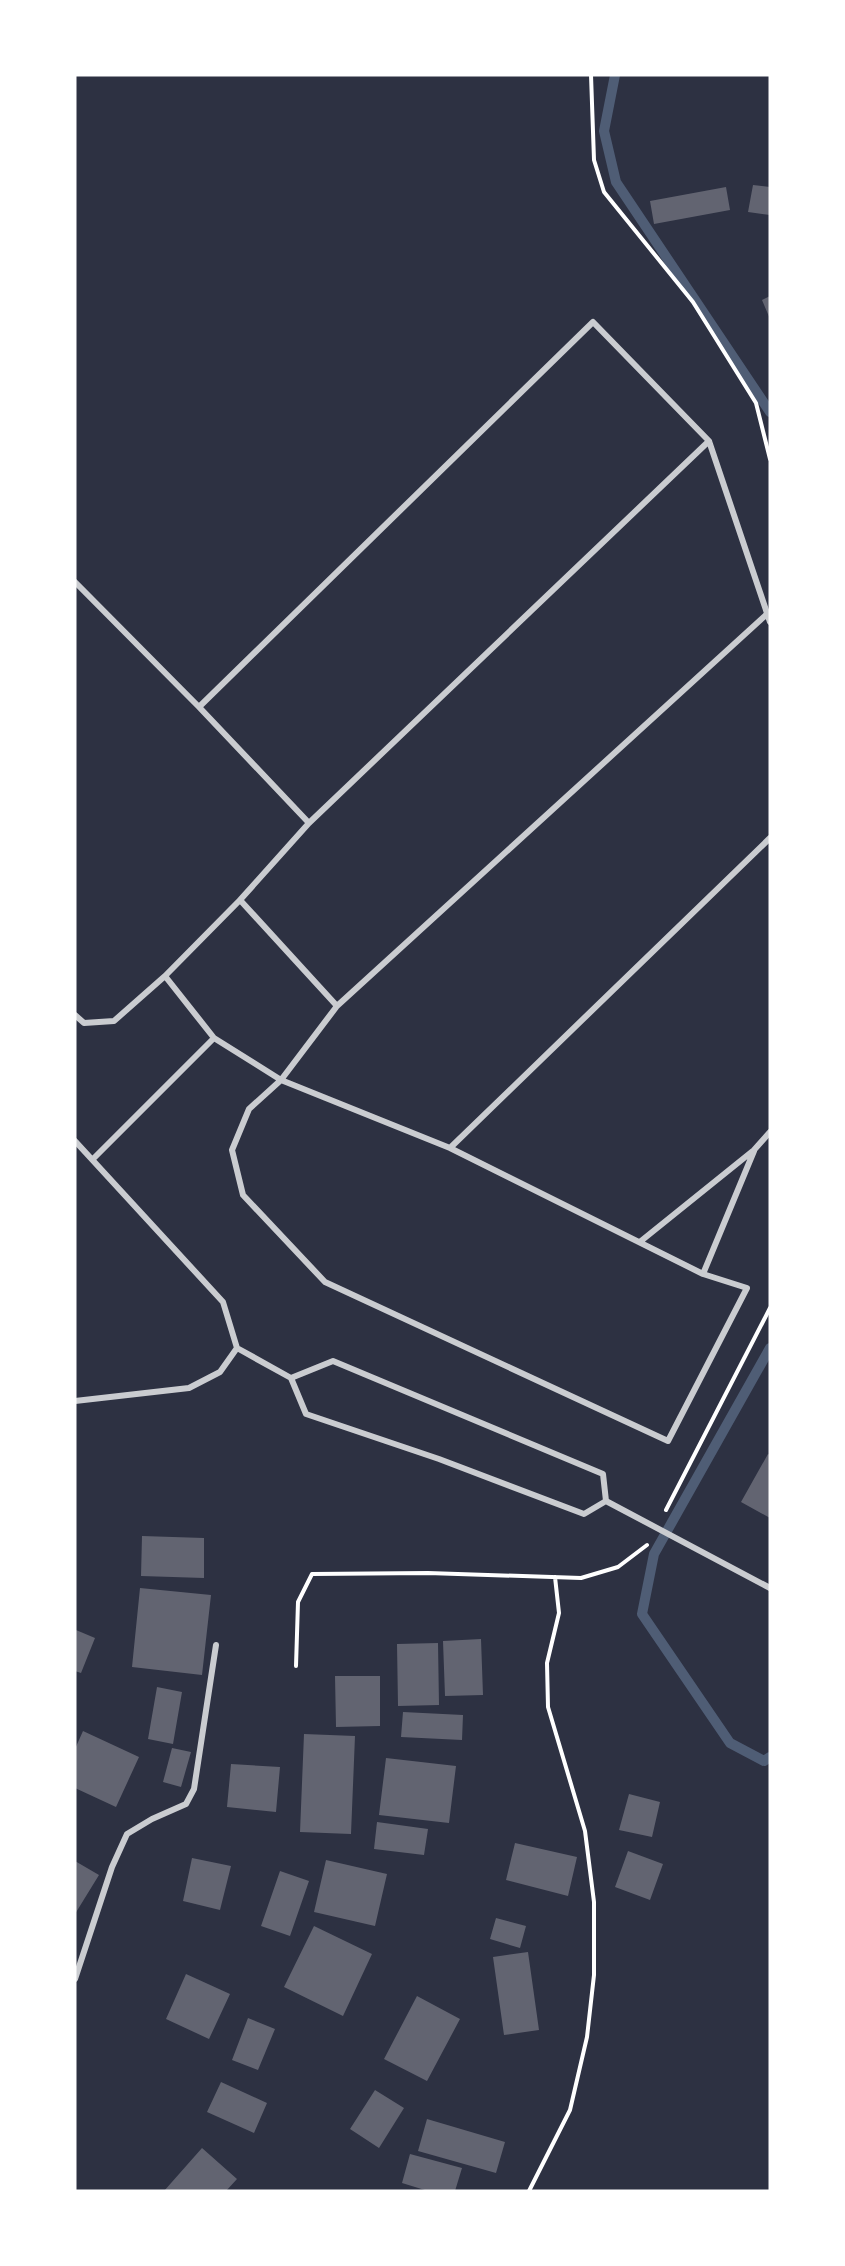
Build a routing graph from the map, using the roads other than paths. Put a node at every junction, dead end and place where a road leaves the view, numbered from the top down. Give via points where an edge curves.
1 (709, 441) junction
2 (75, 582) edge
3 (767, 614) junction
4 (770, 622) edge
5 (199, 707) junction
6 (309, 823) junction
7 (770, 838) edge
8 (240, 900) junction
9 (165, 976) junction
10 (337, 1006) junction
11 (75, 1015) edge
12 (214, 1038) junction
13 (281, 1080) junction
14 (770, 1132) edge
15 (75, 1141) edge
16 (450, 1148) junction
17 (754, 1150) junction
18 (93, 1159) junction
19 (641, 1241) junction
20 (703, 1274) junction
21 (237, 1348) junction
22 (291, 1378) junction
23 (75, 1401) edge
24 (606, 1502) junction
25 (770, 1588) edge
26 (216, 1645) dead end
27 (75, 1979) edge

1 - 3 street
1 - 5 street via 593,322
1 - 6 street
2 - 5 street
3 - 4 street
3 - 10 street
5 - 6 street
6 - 8 street
7 - 16 street
8 - 9 street
8 - 10 street
9 - 11 street via 114,1021 84,1023
9 - 12 street
10 - 13 street
12 - 13 street
12 - 18 street
13 - 16 street
13 - 20 street via 249,1109 232,1150 243,1195 325,1282 668,1441 747,1288
14 - 17 street
15 - 18 street
16 - 19 street
17 - 19 street
17 - 20 street
18 - 21 street via 223,1302
19 - 20 street
21 - 22 street
21 - 23 street via 220,1372 189,1388
22 - 24 street via 306,1414 584,1514
22 - 24 street via 333,1361 603,1474
24 - 25 street
26 - 27 street via 194,1788 186,1804 127,1834

